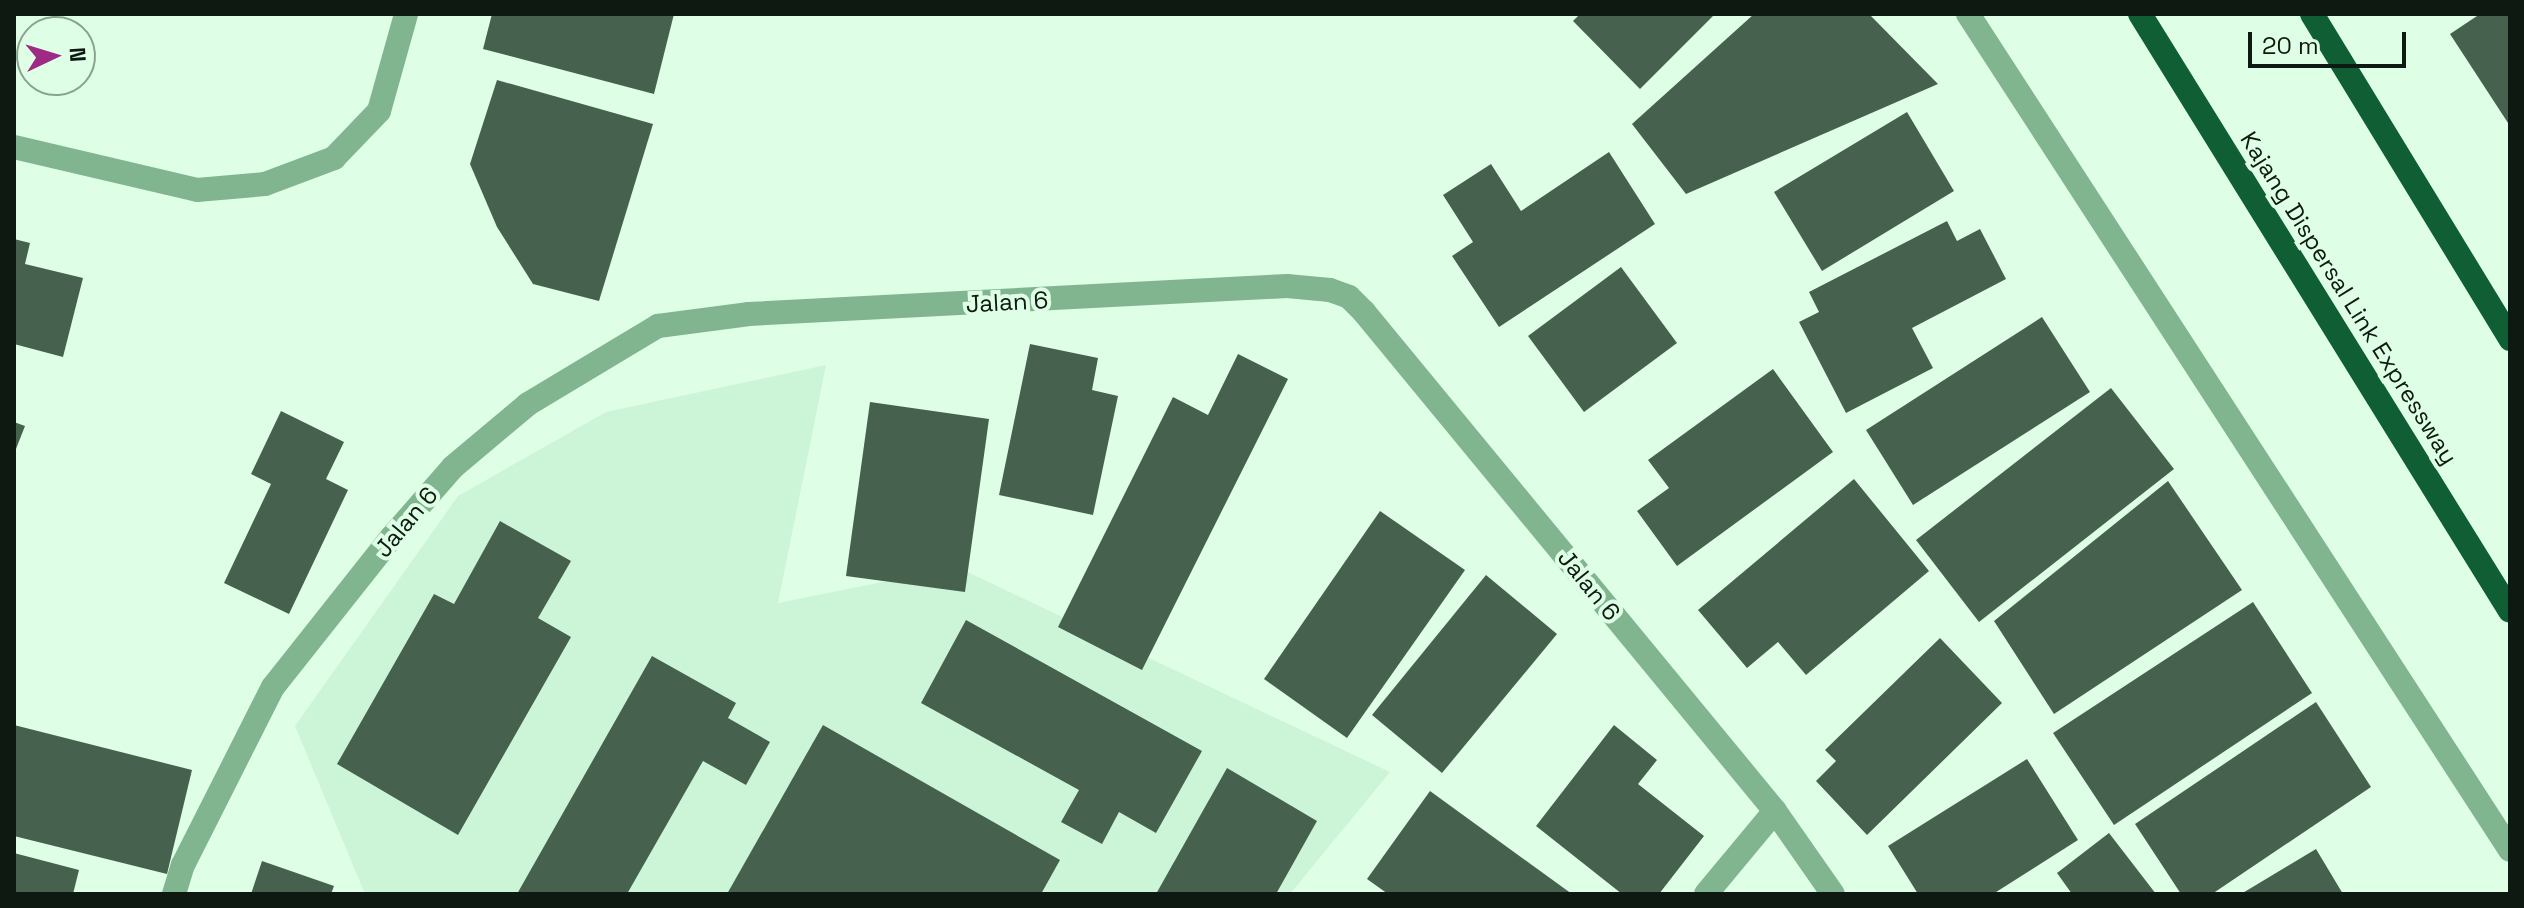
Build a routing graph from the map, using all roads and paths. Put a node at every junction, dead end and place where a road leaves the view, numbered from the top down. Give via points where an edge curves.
1 (406, 14) edge
2 (1968, 14) edge
3 (2140, 14) edge
4 (2312, 14) edge
5 (14, 147) edge
6 (2510, 339) edge
7 (2510, 611) edge
8 (1775, 811) junction
9 (2510, 850) edge
10 (174, 894) edge
11 (1706, 894) edge
12 (1833, 894) edge

1 - 5 street via 379,111 334,158 265,184 197,190
2 - 9 street
3 - 7 highway, Kajang Dispersal Link Expressway
4 - 6 highway
8 - 10 street, Jalan 6 via 1349,297 1310,287 1206,289 749,314 658,326 623,346 528,404 453,467 392,537 273,687 183,865
8 - 11 street
8 - 12 street, Jalan 6

